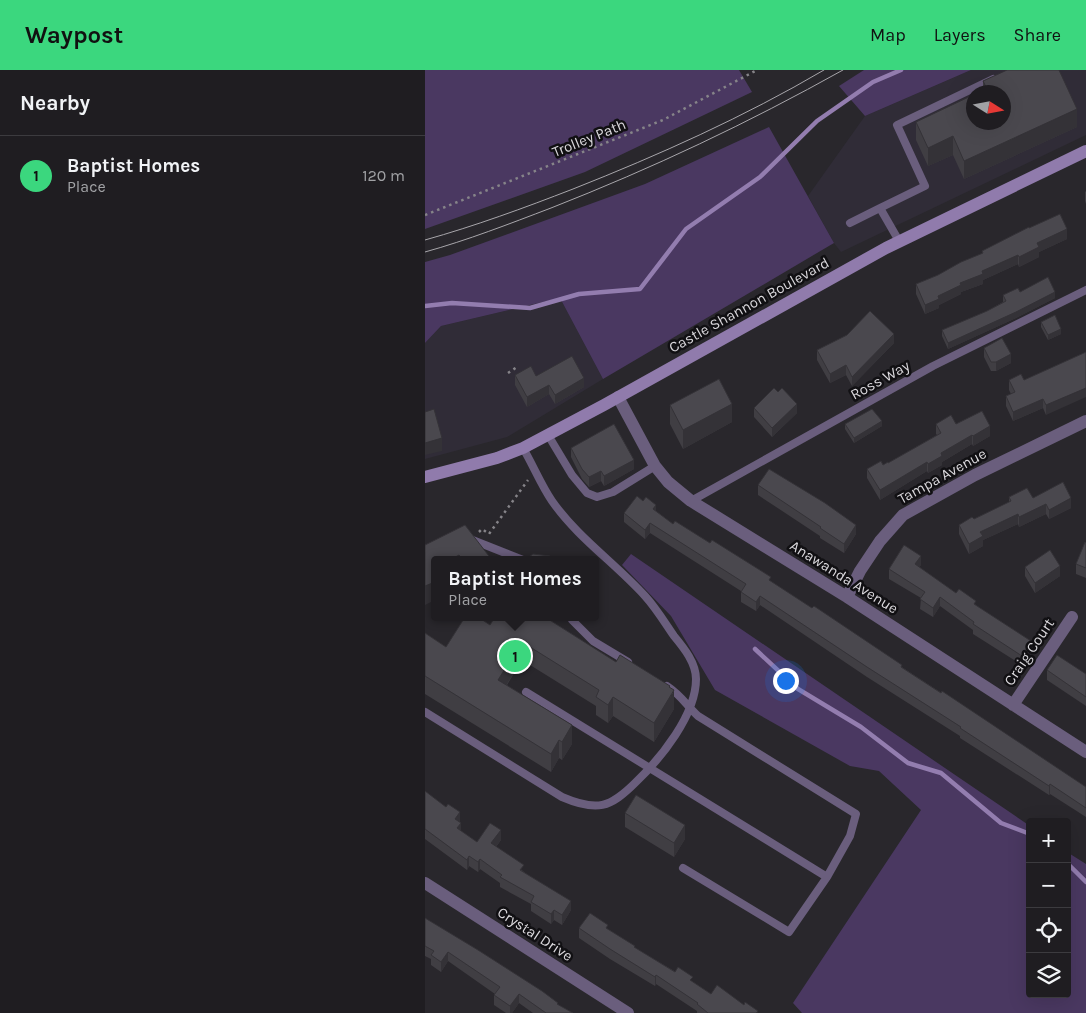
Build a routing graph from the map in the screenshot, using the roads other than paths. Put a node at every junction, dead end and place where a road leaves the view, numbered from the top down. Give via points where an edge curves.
1 (1004, 74) edge
2 (1086, 151) edge
3 (880, 208) junction
4 (850, 223) dead end
5 (899, 241) junction
6 (1086, 290) edge
7 (618, 397) junction
8 (1086, 421) edge
9 (548, 435) junction
10 (523, 448) junction
11 (655, 466) junction
12 (425, 477) edge
13 (691, 501) junction
14 (464, 538) edge
15 (513, 556) edge
16 (847, 597) junction
17 (1072, 617) dead end
18 (573, 621) edge
19 (633, 665) edge
20 (656, 679) edge
21 (526, 692) dead end
22 (1013, 705) junction
23 (690, 708) junction
24 (425, 712) edge
25 (1086, 752) edge
26 (651, 768) junction
27 (683, 868) dead end
28 (827, 877) junction
29 (425, 882) edge
30 (628, 1013) edge

1 - 3 lane via 897,125 925,186
2 - 5 street, Castle Shannon Boulevard
3 - 4 lane
3 - 5 lane
5 - 7 street, Castle Shannon Boulevard
6 - 13 lane, Ross Way via 933,366
7 - 9 street, Castle Shannon Boulevard
7 - 11 street, Anawanda Avenue
8 - 16 street, Tampa Avenue via 903,514 880,541
9 - 10 street, Castle Shannon Boulevard
9 - 11 lane via 572,475 587,493 597,496 613,492
10 - 12 street, Castle Shannon Boulevard
10 - 23 lane via 552,501 583,538 645,596 687,653 696,678
11 - 13 street, Anawanda Avenue
13 - 16 street, Anawanda Avenue
14 - 15 lane
16 - 22 street, Anawanda Avenue
17 - 22 street, Craig Court
18 - 19 lane via 593,640
20 - 23 lane via 679,694
21 - 26 lane
22 - 25 street, Anawanda Avenue
23 - 26 lane
23 - 28 lane via 856,814 850,836
24 - 26 lane via 562,797 585,806 610,804
26 - 28 lane
27 - 28 lane via 789,932
29 - 30 street, Crystal Drive

